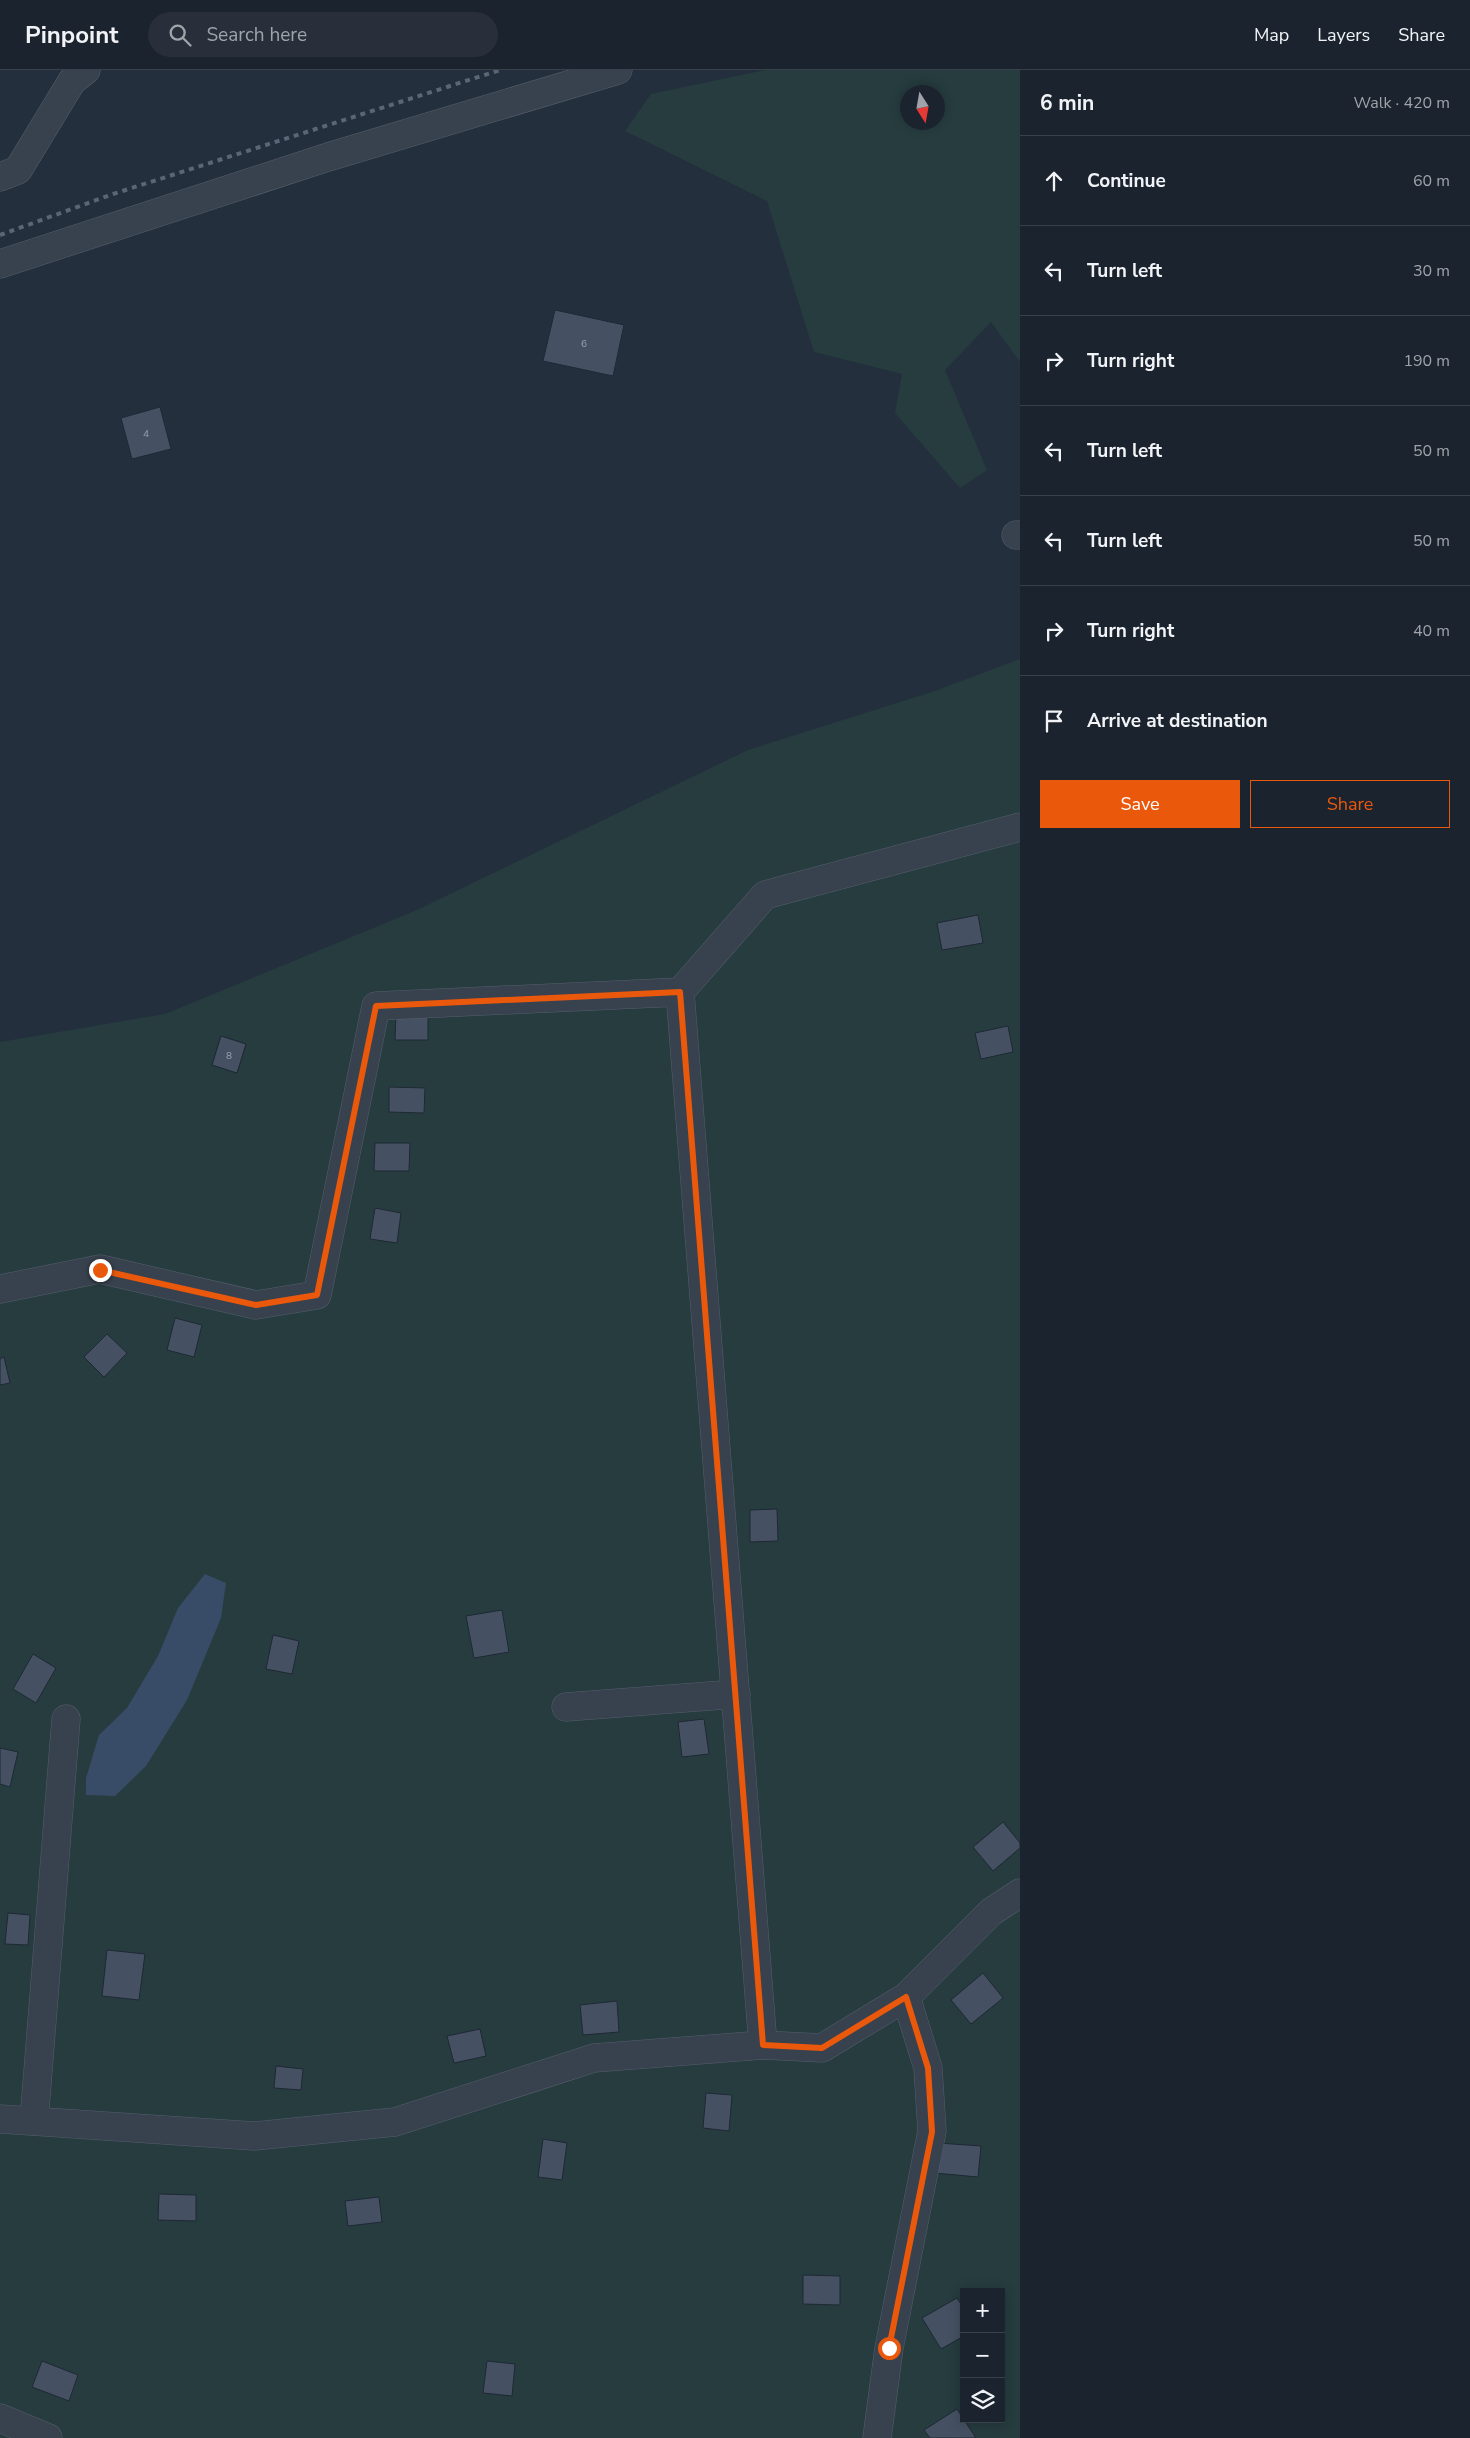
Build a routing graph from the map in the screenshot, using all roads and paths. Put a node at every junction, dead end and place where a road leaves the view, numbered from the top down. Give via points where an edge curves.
1 (86, 70) edge
2 (618, 70) edge
3 (0, 177) edge
4 (0, 264) edge
5 (1020, 827) edge
6 (680, 992) junction
7 (0, 1289) edge
8 (736, 1694) junction
9 (566, 1707) dead end
10 (66, 1719) dead end
11 (1020, 1893) edge
12 (906, 1997) junction
13 (763, 2045) junction
14 (0, 2119) edge
15 (34, 2121) junction
16 (0, 2418) edge
17 (48, 2438) edge
18 (877, 2438) edge

1 - 3 street via 72,81 18,170
2 - 4 street via 328,157
5 - 6 street via 765,895
6 - 7 street via 376,1006 317,1295 256,1305 100,1270
6 - 8 street
8 - 9 street
8 - 13 street
10 - 15 street
11 - 12 street via 991,1912
12 - 13 street via 822,2048
12 - 18 street via 928,2068 932,2132 889,2348
13 - 15 street via 594,2058 395,2122 376,2124 254,2136
14 - 15 street
16 - 17 street

